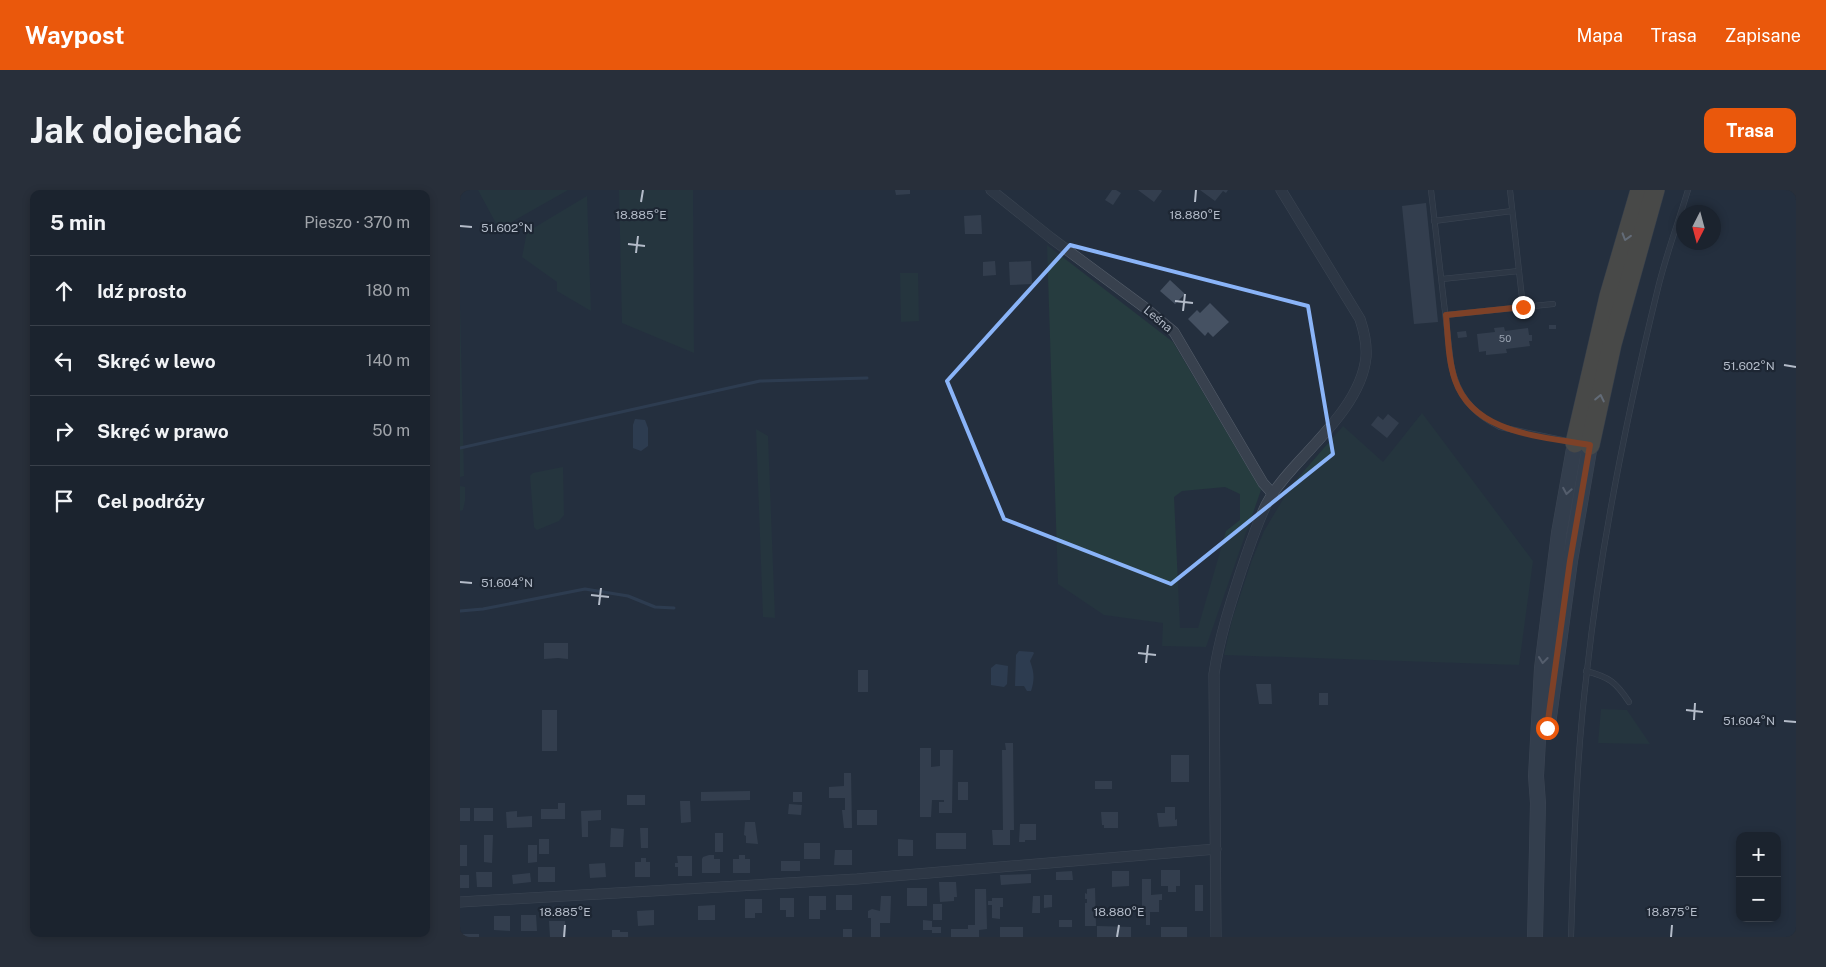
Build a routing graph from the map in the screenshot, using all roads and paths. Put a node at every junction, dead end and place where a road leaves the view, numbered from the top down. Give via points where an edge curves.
1 (991, 190) edge
2 (1281, 190) edge
3 (1431, 190) edge
4 (1510, 190) edge
5 (1640, 190) edge
6 (1655, 190) edge
7 (1688, 190) edge
8 (1512, 211) junction
9 (1434, 220) junction
10 (1519, 271) junction
11 (1442, 279) junction
12 (1553, 304) dead end
13 (1523, 307) junction
14 (1446, 315) junction
15 (1582, 444) junction
16 (1273, 494) junction
17 (1586, 671) junction
18 (1629, 702) dead end
19 (1216, 849) junction
20 (460, 902) edge
21 (1216, 937) edge
22 (1535, 937) edge
23 (1571, 937) edge

1 - 16 street, Leśna via 1174,332 1263,483
2 - 16 street via 1360,319 1366,356 1354,392 1337,418
3 - 9 lane
4 - 8 lane
5 -> 15 highway via 1609,296
15 -> 6 highway
7 - 17 lane via 1658,287 1621,449
8 - 9 lane
8 - 10 lane
9 - 11 lane
10 - 11 lane
10 - 13 lane
11 - 14 lane
12 - 13 lane
13 - 14 lane
14 - 15 lane via 1454,378 1476,412 1500,427
15 - 22 main road via 1559,533 1542,668 1536,776
16 - 19 street via 1250,543 1218,646 1214,674
17 - 18 lane via 1612,680
17 - 23 lane via 1577,782
19 - 20 street via 856,880
19 - 21 street

